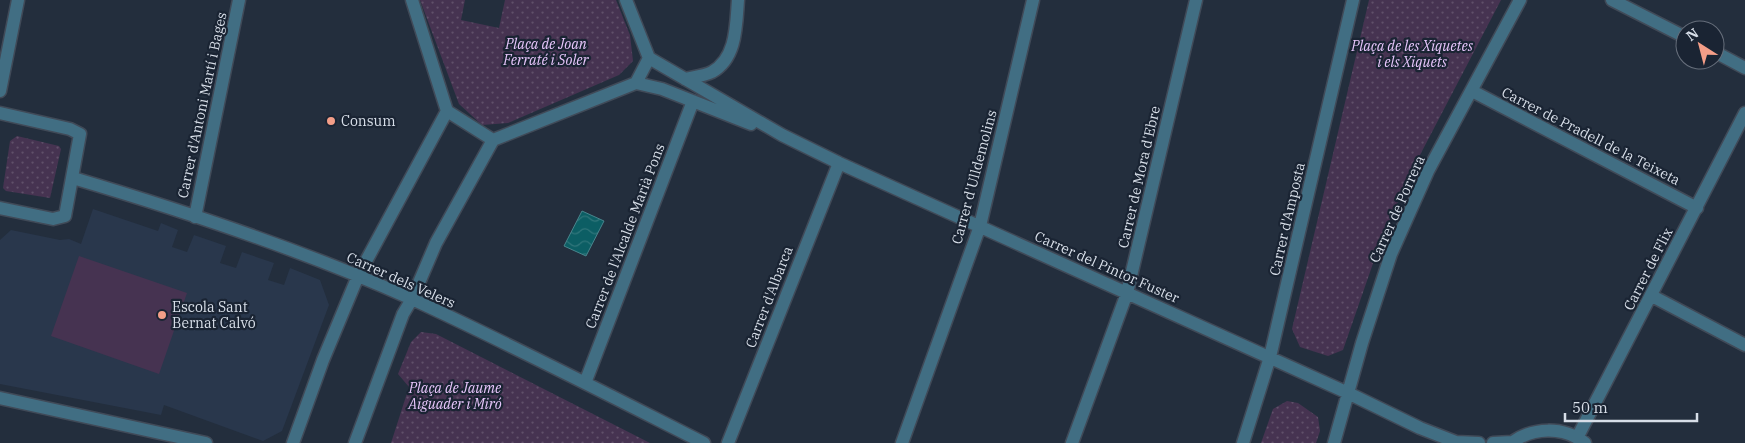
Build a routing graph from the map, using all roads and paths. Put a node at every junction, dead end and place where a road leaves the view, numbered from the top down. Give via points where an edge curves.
1 (18, 0) edge
2 (239, 0) edge
3 (412, 0) edge
4 (626, 0) edge
5 (738, 0) edge
6 (1033, 0) edge
7 (1196, 0) edge
8 (1353, 0) edge
9 (1520, 0) edge
10 (1612, 0) edge
11 (1675, 31) edge
12 (1725, 57) edge
13 (649, 58) junction
14 (1745, 68) edge
15 (685, 79) junction
16 (636, 83) junction
17 (1472, 90) junction
18 (0, 91) edge
19 (694, 101) junction
20 (447, 111) junction
21 (0, 113) edge
22 (1745, 114) edge
23 (782, 135) junction
24 (493, 140) junction
25 (838, 163) junction
26 (73, 178) junction
27 (0, 208) edge
28 (1697, 208) junction
29 (195, 217) junction
30 (980, 226) junction
31 (358, 276) junction
32 (1127, 293) junction
33 (1652, 296) junction
34 (412, 299) junction
35 (1745, 345) edge
36 (1270, 358) junction
37 (585, 383) junction
38 (1348, 393) junction
39 (0, 398) edge
40 (1420, 428) junction
41 (1581, 441) edge
42 (1512, 442) edge
43 (206, 443) edge
44 (293, 443) edge
45 (355, 443) edge
46 (704, 443) edge
47 (728, 443) edge
48 (902, 443) edge
49 (1072, 443) edge
50 (1243, 443) edge
51 (1334, 443) edge
52 (1442, 443) edge
53 (1479, 443) edge
54 (1493, 443) edge

1 - 18 street
2 - 29 street, Carrer d'Antoni Martí i Bages
3 - 20 street
4 - 13 street
5 - 15 street via 735,36 728,56 712,72
6 - 30 street, Carrer d'Ulldemolins
7 - 32 street, Carrer de Mora d'Ebre
8 - 36 street, Carrer d'Amposta
9 - 17 street, Carrer de Porrera
10 - 11 street
12 - 14 street
13 - 15 street, Carrer del Pintor Fuster
13 - 16 street
15 - 23 street, Carrer del Pintor Fuster
16 - 19 street, Carrer del Pintor Fuster
16 - 24 street
17 - 28 street, Carrer de Pradell de la Teixeta
17 - 38 street, Carrer de Porrera via 1428,171 1391,254
19 - 23 street, Carrer del Pintor Fuster
19 - 37 street, Carrer de l'Alcalde Marià Pons
20 - 24 street
20 - 31 street
21 - 26 street via 80,134
22 - 28 street, Carrer de Flix
23 - 25 street, Carrer del Pintor Fuster
24 - 34 street via 436,243
25 - 30 street, Carrer del Pintor Fuster
25 - 47 street, Carrer d'Albarca
26 - 27 street via 66,216 53,219
26 - 29 street, Carrer dels Velers
28 - 33 street, Carrer de Flix
29 - 31 street, Carrer dels Velers
30 - 32 street, Carrer del Pintor Fuster
30 - 48 street, Carrer d'Ulldemolins
31 - 34 street, Carrer dels Velers
31 - 44 street
32 - 36 street, Carrer del Pintor Fuster
32 - 49 street, Carrer de Mora d'Ebre
33 - 35 street
33 - 41 street, Carrer de Flix
34 - 37 street, Carrer dels Velers
34 - 45 street
36 - 38 street, Carrer del Pintor Fuster
36 - 50 street, Carrer d'Amposta
37 - 46 street, Carrer dels Velers
38 - 40 street, Carrer del Pintor Fuster
38 - 51 street, Carrer de Porrera
39 - 43 street
40 - 52 street, Carrer del Pintor Fuster
40 - 53 street, Carrer del Pintor Fuster via 1456,442
41 - 42 street via 1559,431 1540,431
42 - 54 street

